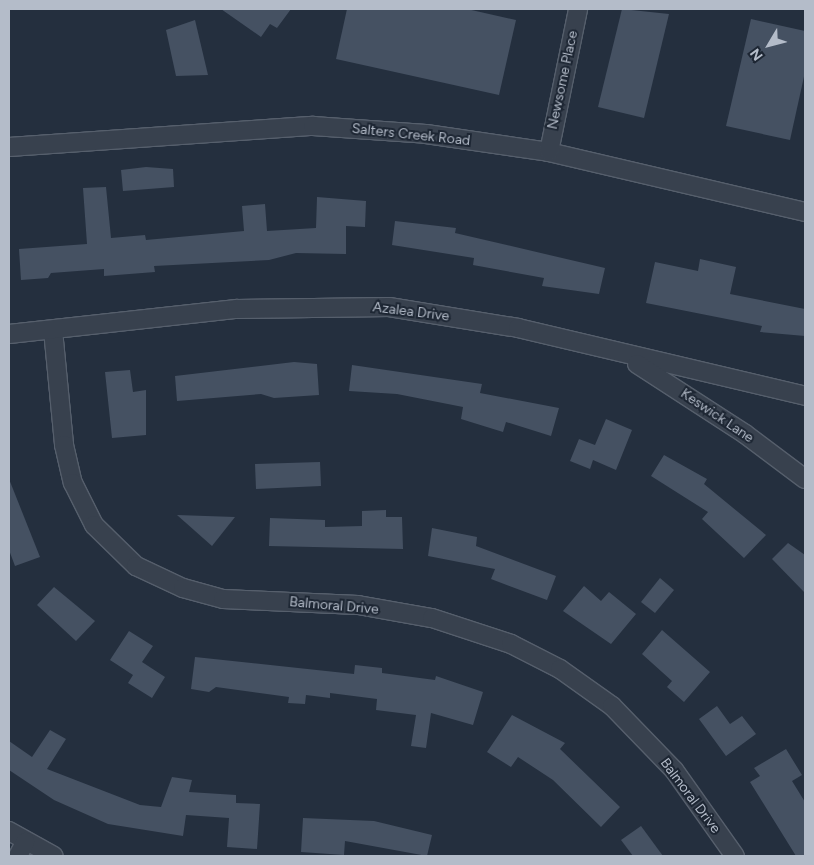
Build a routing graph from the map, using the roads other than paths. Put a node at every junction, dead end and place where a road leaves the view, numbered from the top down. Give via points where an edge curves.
1 (578, 9) edge
2 (9, 147) edge
3 (548, 152) junction
4 (805, 212) edge
5 (53, 330) junction
6 (9, 334) edge
7 (626, 357) junction
8 (805, 396) edge
9 (805, 479) edge
10 (9, 831) edge
11 (22, 849) edge
12 (54, 856) edge
13 (735, 856) edge

1 - 3 street, Newsome Place
2 - 3 street, Salters Creek Road via 313,126 426,134
3 - 4 street, Salters Creek Road
5 - 6 street, Azalea Drive
5 - 7 street, Azalea Drive via 237,309 389,307 518,328
5 - 13 street, Balmoral Drive via 64,445 73,483 94,525 136,566 183,588 223,599 358,605 432,618 511,644 560,669 612,706 674,770
7 - 8 street, Azalea Drive
7 - 9 street, Keswick Lane via 707,408
10 - 11 street
11 - 12 street

